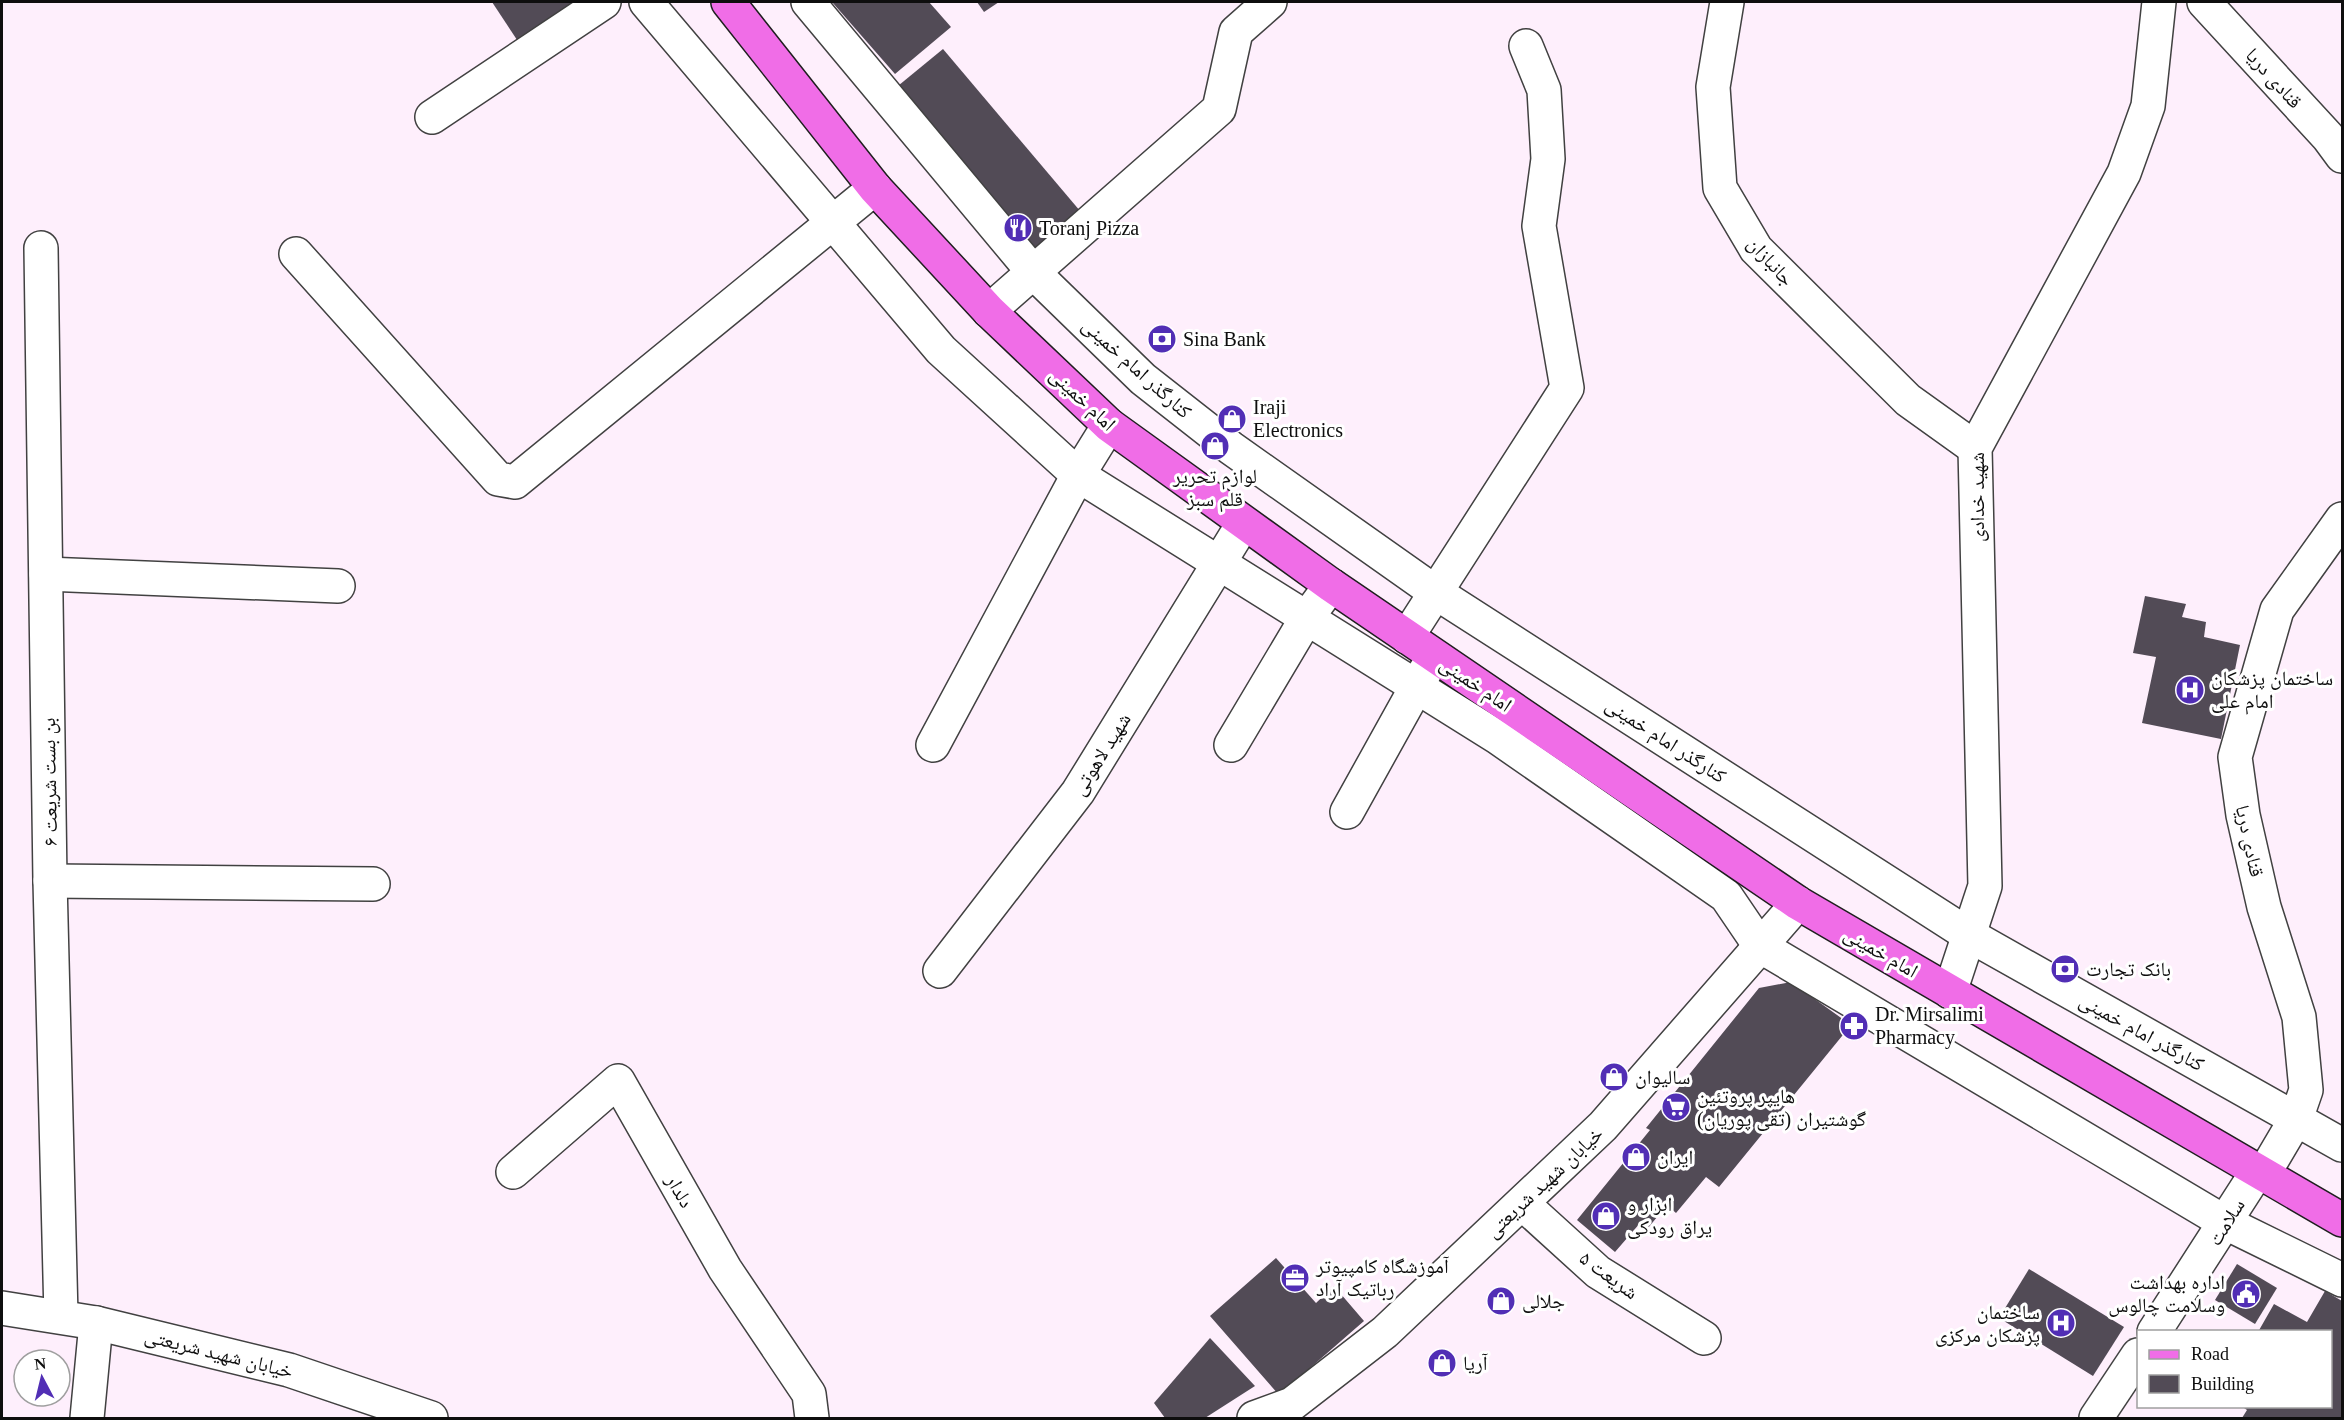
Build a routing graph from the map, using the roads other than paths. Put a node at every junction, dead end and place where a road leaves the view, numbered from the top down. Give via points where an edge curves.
1 (604, 2) edge
2 (646, 2) edge
3 (728, 2) edge
4 (808, 2) edge
5 (1270, 2) edge
6 (1727, 2) edge
7 (2159, 2) edge
8 (2204, 2) edge
9 (1526, 46) dead end
10 (432, 117) dead end
11 (2343, 156) edge
12 (875, 188) junction
13 (832, 223) junction
14 (41, 248) dead end
15 (296, 254) dead end
16 (1034, 273) junction
17 (989, 311) junction
18 (1109, 425) junction
19 (1975, 448) junction
20 (1078, 475) junction
21 (2343, 519) edge
22 (1244, 524) junction
23 (1217, 564) junction
24 (46, 574) junction
25 (1331, 585) junction
26 (338, 586) dead end
27 (1436, 592) junction
28 (1306, 619) junction
29 (1407, 637) junction
30 (1434, 656) junction
31 (1416, 686) junction
32 (933, 745) dead end
33 (1231, 745) dead end
34 (1347, 812) dead end
35 (50, 881) junction
36 (373, 884) dead end
37 (1798, 903) junction
38 (1970, 935) junction
39 (1760, 946) junction
40 (940, 971) dead end
41 (1950, 993) junction
42 (2296, 1119) junction
43 (2343, 1145) edge
44 (513, 1172) dead end
45 (2260, 1173) junction
46 (1522, 1203) junction
47 (2343, 1220) edge
48 (2226, 1223) junction
49 (2343, 1280) edge
50 (2, 1308) edge
51 (61, 1316) junction
52 (96, 1323) junction
53 (2155, 1330) edge
54 (1704, 1338) dead end
55 (2137, 1358) edge
56 (1260, 1417) edge
57 (87, 1419) edge
58 (431, 1419) edge
59 (812, 1419) edge
60 (2096, 1419) edge

1 - 10 street
2 - 13 street
3 - 12 main road, امام خمینی
4 - 16 street, کنارگذر امام خمینی
5 - 16 street via 1236,32 1219,109
6 - 19 street, جانبازان via 1713,87 1720,188 1756,249 1908,399
7 - 19 street, شهید خدادی via 2148,106 2124,173
8 - 11 street, قنادی دریا
9 - 27 street via 1544,90 1548,159 1539,226 1567,388
12 - 13 street
12 - 17 main road, امام خمینی
13 - 15 street via 515,482 498,479
13 - 20 street via 941,350
14 - 24 street, بن بست شریعت ۶
16 - 17 street
16 - 27 street, کنارگذر امام خمینی via 1143,379 1231,448
17 - 18 main road, امام خمینی
18 - 20 street
18 - 22 main road, امام خمینی
19 - 38 street, شهید خدادی via 1985,886
20 - 23 street
20 - 32 street
21 - 42 street, قنادی دریا via 2277,610 2235,757 2243,815 2264,908 2299,1017 2306,1090
22 - 23 street, شهید لاهوتی
22 - 25 main road, امام خمینی
23 - 28 street
23 - 40 street, شهید لاهوتی via 1078,792
24 - 26 street
24 - 35 street, بن بست شریعت ۶
25 - 28 street
25 - 29 main road, امام خمینی
27 - 29 street
27 - 38 street, کنارگذر امام خمینی
28 - 31 street
28 - 33 street
29 - 30 main road, امام خمینی
30 - 31 street
30 - 37 main road, امام خمینی
31 - 34 street
31 - 39 street via 1497,737 1726,896
35 - 36 street
35 - 51 street, بن بست شریعت ۶
37 - 39 street, خیابان شهید شریعتی
37 - 41 main road, امام خمینی
38 - 41 street, شهید خدادی
38 - 42 street, کنارگذر امام خمینی
39 - 46 street, خیابان شهید شریعتی via 1603,1126
39 - 48 street
41 - 45 main road, امام خمینی
42 - 43 street, کنارگذر امام خمینی
42 - 45 street, قنادی دریا
44 - 59 street, دلدار via 618,1081 725,1269 809,1394
45 - 47 main road, امام خمینی
45 - 48 street, سلامت
46 - 54 street, شریعت ۵ via 1598,1272
46 - 56 street, خیابان شهید شریعتی via 1385,1332 1292,1404
48 - 49 street
48 - 53 street, سلامت
50 - 51 street, خیابان شهید شریعتی
51 - 52 street, خیابان شهید شریعتی
52 - 57 street
52 - 58 street, خیابان شهید شریعتی via 289,1370
55 - 60 street

